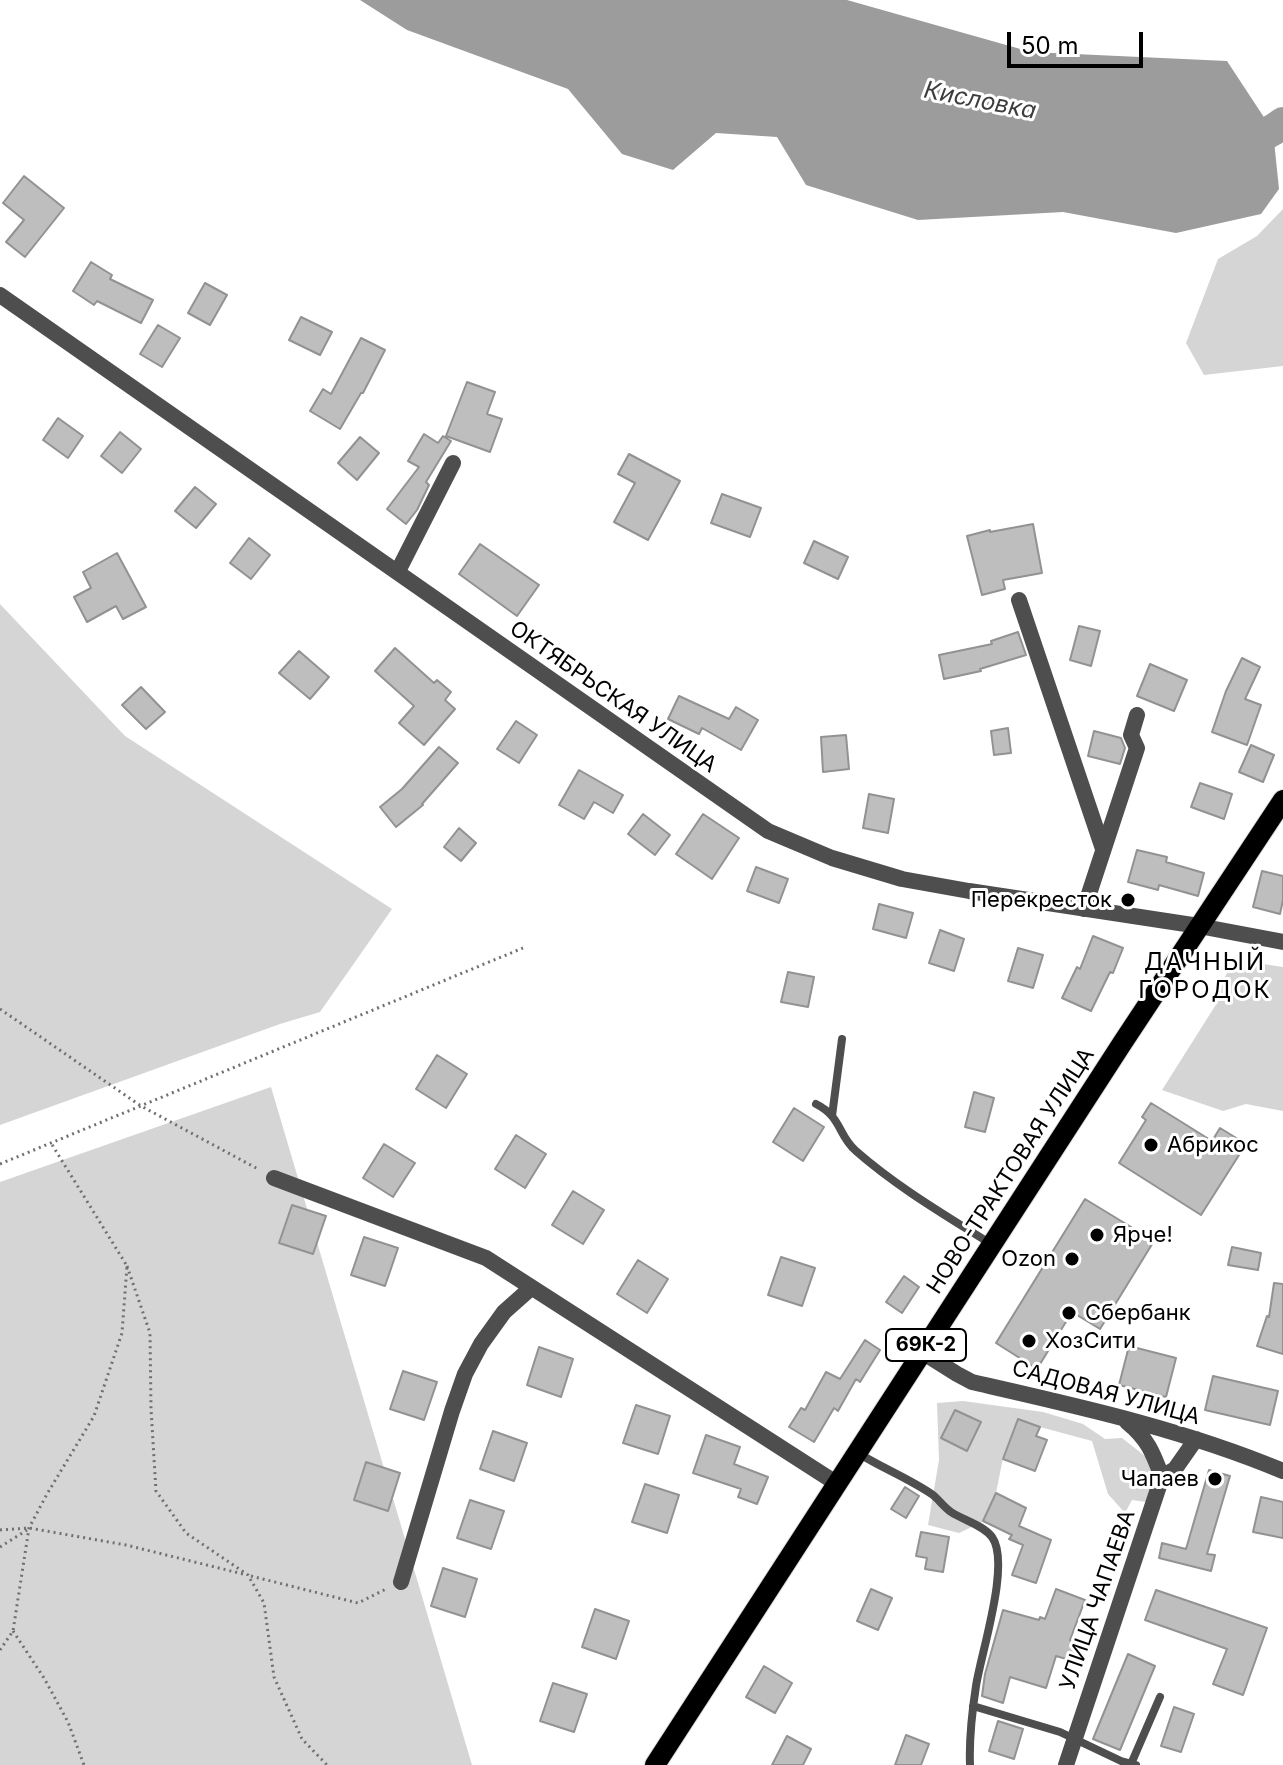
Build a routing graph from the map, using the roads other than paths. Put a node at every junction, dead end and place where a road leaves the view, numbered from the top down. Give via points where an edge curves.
1 (0, 295) edge
2 (453, 463) dead end
3 (398, 571) junction
4 (1019, 600) dead end
5 (1137, 715) dead end
6 (1283, 800) edge
7 (1103, 849) junction
8 (1084, 909) junction
9 (1199, 926) junction
10 (1283, 942) edge
11 (842, 1039) dead end
12 (816, 1104) dead end
13 (832, 1116) junction
14 (274, 1178) road end
15 (992, 1244) junction
16 (531, 1288) junction
17 (922, 1352) junction
18 (1119, 1416) junction
19 (1196, 1439) junction
20 (857, 1452) junction
21 (1281, 1464) edge
22 (1162, 1477) junction
23 (836, 1483) junction
24 (401, 1582) road end
25 (1160, 1697) dead end
26 (973, 1706) junction
27 (1074, 1740) junction
28 (1134, 1764) edge
29 (655, 1765) edge
30 (970, 1765) edge
31 (1066, 1765) edge

1 - 3 street, ОКТЯБРЬСКАЯ УЛИЦА
2 - 3 street
3 - 8 street, ОКТЯБРЬСКАЯ УЛИЦА via 768,831 902,879
4 - 7 street
5 - 7 street via 1131,735 1137,748
6 - 9 main road, 69К-2
7 - 8 street
8 - 9 street, ОКТЯБРЬСКАЯ УЛИЦА
9 - 10 street, ОКТЯБРЬСКАЯ УЛИЦА
9 - 15 main road, НОВО-ТРАКТОВАЯ УЛИЦА / 69К-2
11 - 13 lane
12 - 13 lane
13 - 15 lane via 852,1148
14 - 16 street via 486,1258
15 - 17 main road, НОВО-ТРАКТОВАЯ УЛИЦА / 69К-2
16 - 23 street
16 - 24 street via 504,1312 465,1374
17 - 18 street, САДОВАЯ УЛИЦА via 972,1382
17 - 20 main road, НОВО-ТРАКТОВАЯ УЛИЦА / 69К-2
18 - 19 street, САДОВАЯ УЛИЦА
18 - 22 street via 1141,1434
19 - 21 street, САДОВАЯ УЛИЦА
19 - 22 street via 1175,1469
20 - 23 main road, НОВО-ТРАКТОВАЯ УЛИЦА / 69К-2
20 - 26 lane via 990,1533 997,1545 994,1604
22 - 27 street, УЛИЦА ЧАПАЕВА
23 - 29 main road, НОВО-ТРАКТОВАЯ УЛИЦА / 69К-2
25 - 28 lane
26 - 27 lane
26 - 30 lane
27 - 28 lane
27 - 31 street, УЛИЦА ЧАПАЕВА

